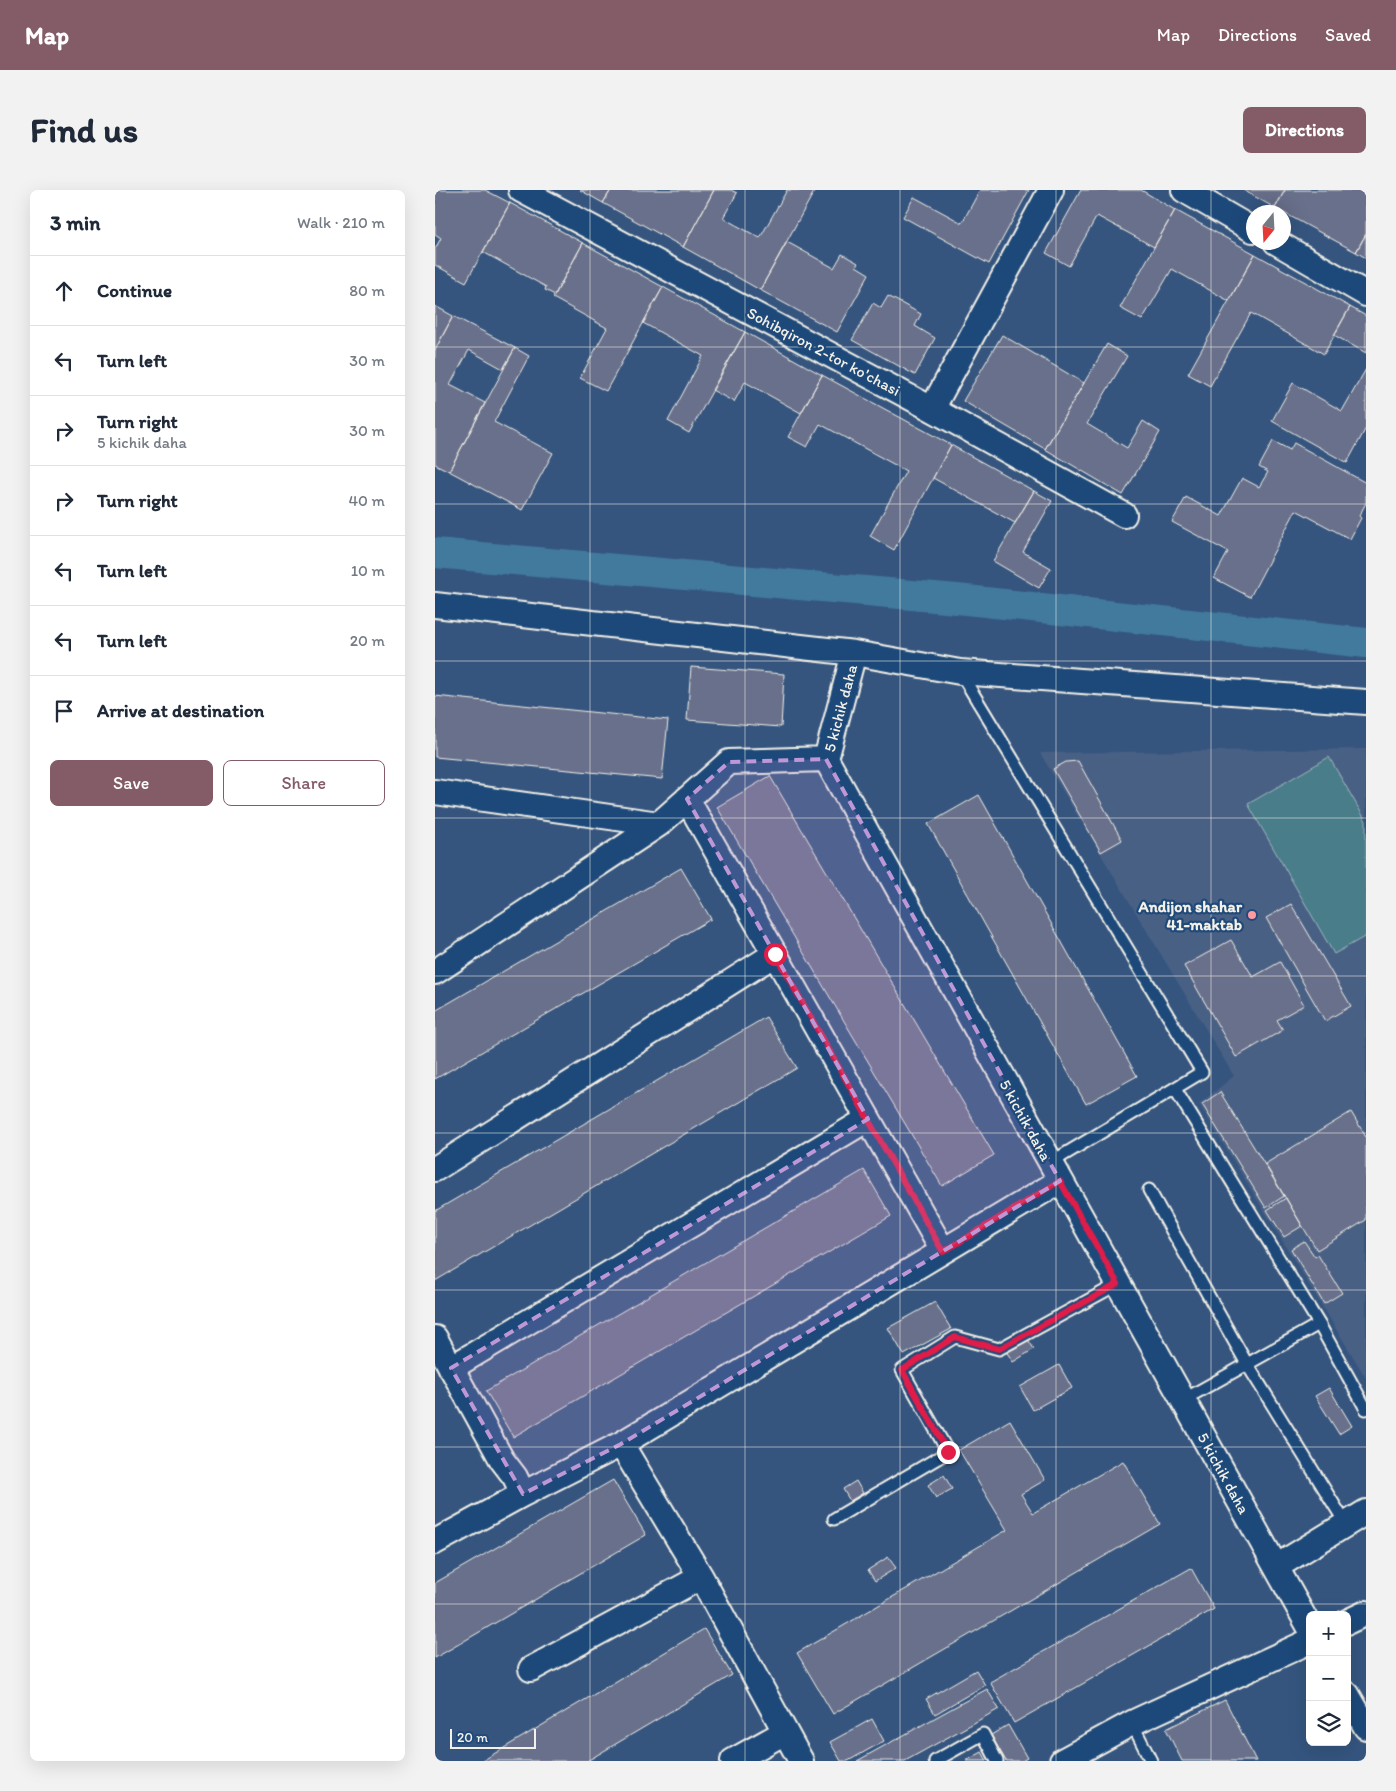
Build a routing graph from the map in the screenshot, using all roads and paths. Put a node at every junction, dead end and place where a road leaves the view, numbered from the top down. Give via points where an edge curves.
1 (521, 190) edge
2 (1051, 190) edge
3 (1184, 190) edge
4 (1246, 226) edge
5 (1290, 250) edge
6 (1366, 294) edge
7 (932, 409) junction
8 (1124, 515) dead end
9 (435, 605) edge
10 (854, 653) junction
11 (960, 672) junction
12 (1366, 702) edge
13 (826, 759) junction
14 (435, 792) edge
15 (687, 799) junction
16 (659, 824) junction
17 (775, 954) junction
18 (435, 972) edge
19 (1175, 1089) junction
20 (868, 1119) junction
21 (435, 1170) edge
22 (1055, 1172) junction
23 (1149, 1190) dead end
24 (943, 1252) junction
25 (1118, 1284) junction
26 (1319, 1324) junction
27 (435, 1338) edge
28 (1247, 1364) junction
29 (451, 1368) junction
30 (1183, 1400) junction
31 (1366, 1409) edge
32 (621, 1444) junction
33 (523, 1494) junction
34 (1366, 1512) edge
35 (833, 1519) dead end
36 (1346, 1524) junction
37 (435, 1542) edge
38 (1276, 1567) junction
39 (701, 1577) junction
40 (1366, 1613) edge
41 (1351, 1620) edge
42 (1306, 1621) edge
43 (1306, 1643) edge
44 (531, 1669) dead end
45 (1351, 1701) edge
46 (1132, 1723) junction
47 (1366, 1727) edge
48 (785, 1732) junction
49 (733, 1761) edge
50 (801, 1761) edge
51 (935, 1761) edge
52 (997, 1761) edge
53 (1062, 1761) edge
54 (1151, 1761) edge

1 - 7 street, Sohibqiron 2-tor ko'chasi
2 - 7 street
3 - 4 street
5 - 6 street
7 - 8 street, Sohibqiron 2-tor ko'chasi
9 - 10 street
10 - 11 street
10 - 13 street, 5 kichik daha
11 - 12 street
11 - 19 lane via 1202,1072
13 - 15 street via 729,762
13 - 22 street, 5 kichik daha
14 - 16 street
15 - 16 street
15 - 17 street
16 - 18 street
17 - 20 street
17 - 21 street
19 - 22 lane
19 - 26 lane
20 - 24 street
20 - 29 street
22 - 24 street
22 - 25 street, 5 kichik daha
23 - 28 lane
24 - 32 street
25 - 30 street, 5 kichik daha
25 - 35 lane via 999,1349 955,1337 902,1370 948,1452
26 - 28 lane
26 - 31 lane
27 - 29 street
28 - 30 lane
28 - 36 lane
29 - 33 street
30 - 38 street, 5 kichik daha
32 - 33 street
32 - 39 street
33 - 37 street
34 - 36 street
36 - 38 street
38 - 42 street, 5 kichik daha
39 - 44 street
39 - 48 street
40 - 41 street
43 - 46 street
45 - 47 street
46 - 53 street
46 - 54 lane
48 - 49 street
48 - 50 street
51 - 52 lane via 983,1734

